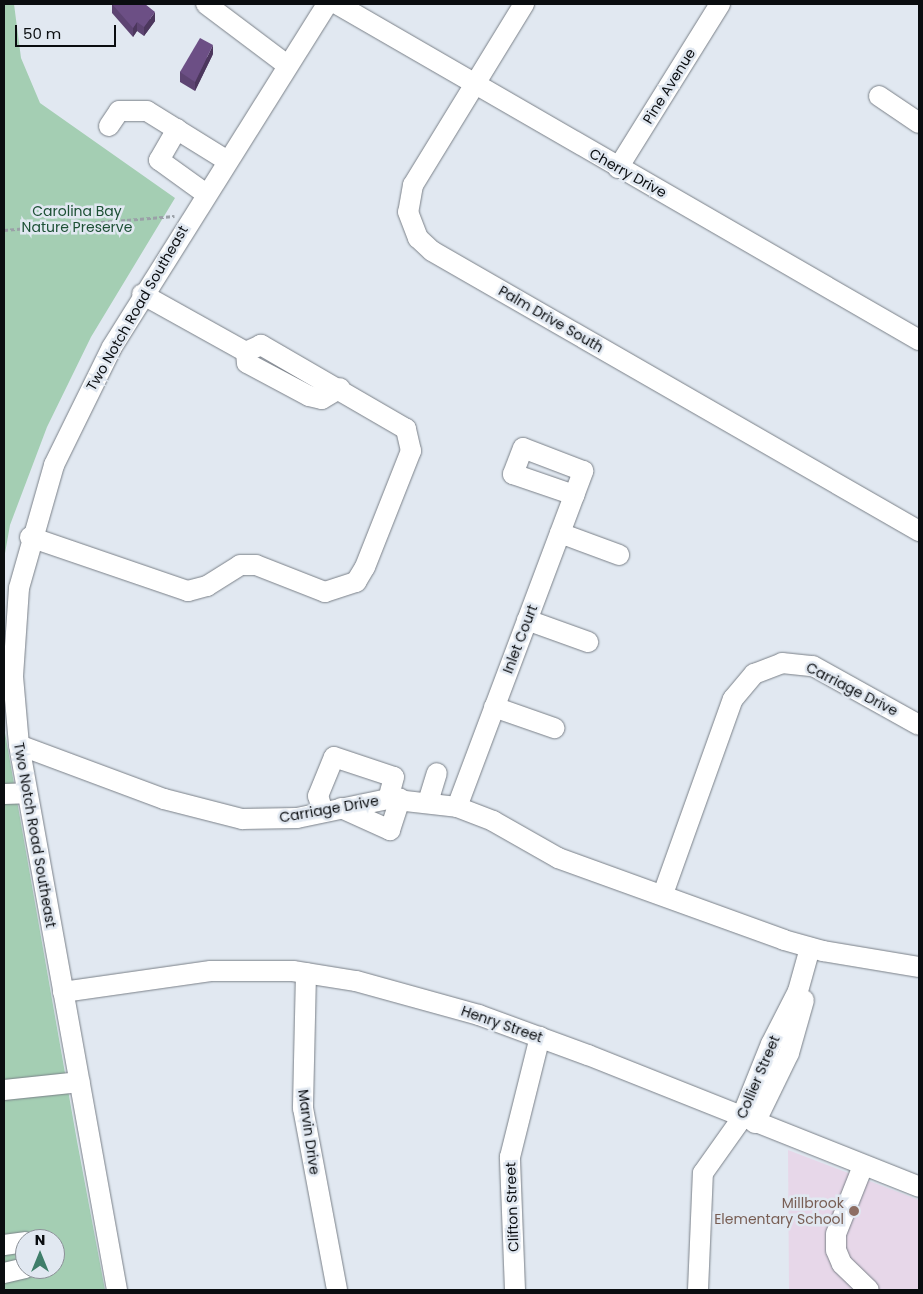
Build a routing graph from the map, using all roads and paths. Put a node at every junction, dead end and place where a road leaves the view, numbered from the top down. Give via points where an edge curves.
1 (206, 4) edge
2 (326, 4) edge
3 (337, 4) edge
4 (524, 4) edge
5 (720, 4) edge
6 (287, 65) junction
7 (472, 86) junction
8 (879, 96) dead end
9 (919, 123) edge
10 (108, 126) dead end
11 (177, 129) junction
12 (226, 160) junction
13 (618, 168) junction
14 (205, 193) junction
15 (190, 218) junction
16 (4, 230) edge
17 (142, 294) junction
18 (919, 340) edge
19 (574, 495) junction
20 (919, 530) edge
21 (560, 534) junction
22 (30, 537) junction
23 (619, 556) dead end
24 (10, 615) edge
25 (527, 620) junction
26 (588, 642) dead end
27 (494, 707) junction
28 (10, 714) edge
29 (919, 726) edge
30 (554, 728) dead end
31 (19, 745) junction
32 (437, 773) dead end
33 (26, 793) junction
34 (4, 794) edge
35 (394, 799) junction
36 (428, 802) junction
37 (457, 807) junction
38 (332, 810) junction
39 (663, 894) junction
40 (816, 950) junction
41 (919, 967) edge
42 (306, 973) junction
43 (63, 992) junction
44 (540, 1037) junction
45 (80, 1082) junction
46 (4, 1090) edge
47 (748, 1120) junction
48 (863, 1166) junction
49 (919, 1187) edge
50 (117, 1290) edge
51 (337, 1290) edge
52 (515, 1290) edge
53 (698, 1290) edge
54 (869, 1290) edge

1 - 6 street
2 - 6 street, Two Notch Road Southeast
3 - 7 street, Cherry Drive
4 - 7 street, Palm Drive South
5 - 13 street, Pine Avenue
6 - 12 street, Two Notch Road Southeast
7 - 13 street, Cherry Drive
7 - 20 street, Palm Drive South via 410,193 410,221 424,246
8 - 9 street
10 - 11 street via 119,112 136,108
11 - 12 street
11 - 14 street via 159,160
12 - 14 street, Two Notch Road Southeast
13 - 18 street, Cherry Drive
14 - 15 street, Two Notch Road Southeast
15 - 16 path
15 - 17 street, Two Notch Road Southeast
17 - 22 street, Two Notch Road Southeast via 66,436
17 - 22 street via 246,352 262,345 406,429 412,438 408,460 356,582 325,592 256,565 240,565 207,586 174,589
19 - 19 street, Inlet Court via 583,471 522,448 513,474
19 - 21 street, Inlet Court
21 - 23 street
21 - 25 street, Inlet Court
22 - 24 street, Two Notch Road Southeast
24 - 28 street, Two Notch Road Southeast
25 - 26 street
25 - 27 street, Inlet Court
27 - 30 street
27 - 37 street, Inlet Court
28 - 31 street, Two Notch Road Southeast
29 - 39 street, Carriage Drive via 813,666 782,663 754,674 733,699
31 - 33 street, Two Notch Road Southeast
31 - 38 street, Carriage Drive via 101,778 223,815 279,820
32 - 36 street
33 - 34 street
33 - 43 street, Two Notch Road Southeast
35 - 36 street, Carriage Drive
35 - 38 street, Carriage Drive
35 - 38 street via 390,830
35 - 38 street via 394,777 334,757 318,796
36 - 37 street, Carriage Drive
37 - 39 street, Carriage Drive via 493,821 558,858
39 - 40 street, Carriage Drive
40 - 41 street, Carriage Drive
40 - 47 street, Collier Street via 789,1053
42 - 43 street, Henry Street via 203,971
42 - 44 street, Henry Street via 388,988
42 - 51 street, Marvin Drive via 303,1108
43 - 45 street, Two Notch Road Southeast
44 - 47 street, Henry Street
44 - 52 street, Clifton Street via 510,1158
45 - 46 street
45 - 50 street, Two Notch Road Southeast
47 - 48 street, Henry Street
47 - 53 street, Collier Street via 708,1162 700,1184
48 - 49 street, Henry Street
48 - 54 street via 836,1234 836,1250 842,1264

